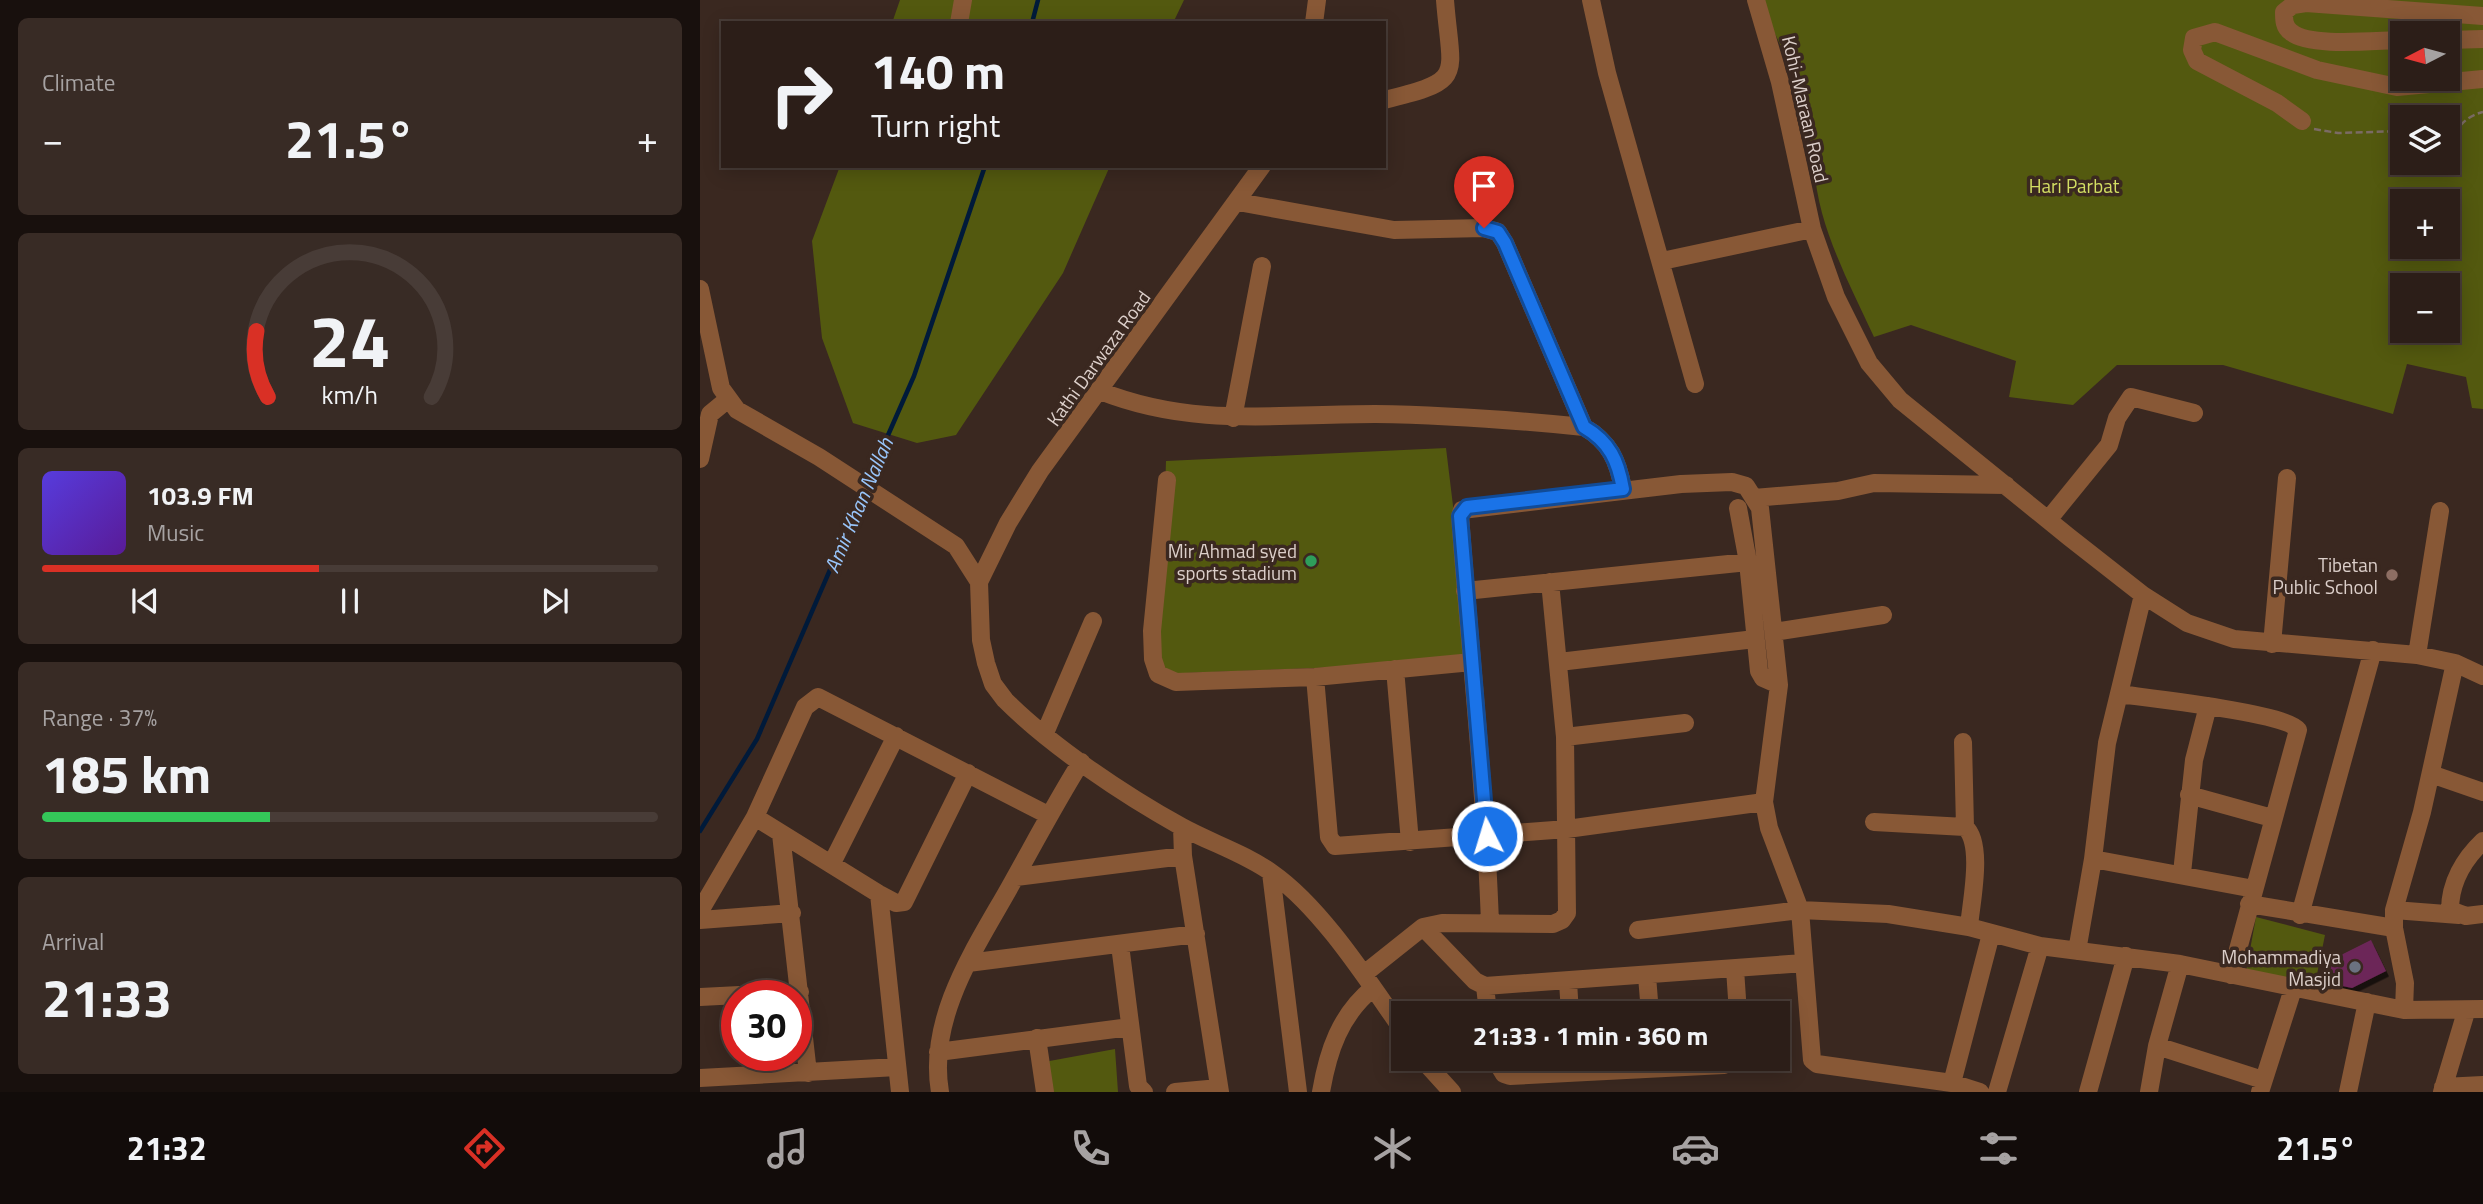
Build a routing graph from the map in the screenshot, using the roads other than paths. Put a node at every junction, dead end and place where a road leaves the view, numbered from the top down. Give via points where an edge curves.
1 (963, 0) edge
2 (1317, 0) edge
3 (1445, 0) edge
4 (1591, 0) edge
5 (1756, 0) edge
6 (2483, 16) edge
7 (959, 21) edge
8 (1314, 21) edge
9 (2483, 39) edge
10 (2390, 40) edge
11 (2460, 40) edge
12 (2483, 79) edge
13 (1386, 99) edge
14 (2302, 121) road end
15 (1261, 168) edge
16 (1238, 202) junction
17 (1812, 229) junction
18 (1662, 261) junction
19 (1262, 266) dead end
20 (700, 289) edge
21 (1695, 384) dead end
22 (1100, 391) junction
23 (727, 400) junction
24 (2194, 413) dead end
25 (705, 414) edge
26 (1233, 418) junction
27 (1584, 427) junction
28 (700, 459) edge
29 (2287, 478) dead end
30 (1167, 480) dead end
31 (2006, 485) junction
32 (1623, 489) junction
33 (1754, 498) junction
34 (1738, 508) dead end
35 (2440, 511) dead end
36 (2048, 520) junction
37 (1748, 562) junction
38 (979, 582) junction
39 (1550, 582) junction
40 (1465, 591) junction
41 (2143, 595) junction
42 (1883, 615) dead end
43 (1093, 621) dead end
44 (1774, 632) junction
45 (1755, 639) junction
46 (2272, 644) junction
47 (2374, 650) junction
48 (2417, 655) junction
49 (1472, 662) junction
50 (1559, 662) junction
51 (2455, 663) junction
52 (1395, 670) junction
53 (2483, 676) edge
54 (1315, 677) junction
55 (1779, 685) junction
56 (2119, 694) junction
57 (2208, 706) junction
58 (1685, 723) dead end
59 (1045, 733) junction
60 (896, 736) junction
61 (1565, 737) junction
62 (1963, 742) dead end
63 (1082, 762) junction
64 (968, 773) junction
65 (2431, 774) junction
66 (2483, 792) edge
67 (2189, 795) junction
68 (1764, 802) junction
69 (1048, 815) junction
70 (755, 817) junction
71 (2272, 818) junction
72 (1874, 822) dead end
73 (1182, 827) junction
74 (1965, 827) junction
75 (1567, 829) junction
76 (781, 834) junction
77 (1487, 836) junction
78 (2483, 841) edge
79 (1410, 842) junction
80 (1183, 856) junction
81 (2093, 859) junction
82 (832, 863) junction
83 (1271, 873) junction
84 (2182, 873) junction
85 (1016, 877) junction
86 (880, 894) junction
87 (2251, 896) junction
88 (1800, 910) junction
89 (2394, 910) junction
90 (700, 911) edge
91 (792, 913) junction
92 (2483, 914) edge
93 (2300, 915) junction
94 (2459, 915) junction
95 (700, 920) edge
96 (1490, 923) junction
97 (1423, 927) junction
98 (1969, 927) junction
99 (2394, 928) junction
100 (1638, 930) dead end
101 (1196, 934) junction
102 (1991, 934) junction
103 (1120, 944) junction
104 (2040, 946) junction
105 (2077, 951) junction
106 (2126, 956) junction
107 (968, 963) junction
108 (1804, 963) junction
109 (2180, 964) junction
110 (1735, 969) junction
111 (2231, 975) junction
112 (1647, 976) junction
113 (799, 980) edge
114 (1368, 981) junction
115 (1568, 982) junction
116 (1485, 986) junction
117 (2293, 989) junction
118 (721, 996) edge
119 (700, 997) edge
120 (1487, 1001) edge
121 (1569, 1001) edge
122 (1649, 1001) edge
123 (1737, 1001) edge
124 (2367, 1002) junction
125 (2404, 1010) junction
126 (2474, 1011) edge
127 (1391, 1014) edge
128 (1130, 1027) junction
129 (1037, 1038) junction
130 (2157, 1046) junction
131 (938, 1052) junction
132 (897, 1067) junction
133 (1433, 1071) edge
134 (1502, 1071) edge
135 (1542, 1071) edge
136 (808, 1073) joint
137 (700, 1078) edge
138 (1952, 1083) junction
139 (2483, 1085) edge
140 (2262, 1086) edge
141 (1220, 1090) edge
142 (2442, 1090) edge
143 (900, 1092) edge
144 (940, 1092) edge
145 (1045, 1092) edge
146 (1144, 1092) edge
147 (1175, 1092) edge
148 (1298, 1092) edge
149 (1321, 1092) edge
150 (1452, 1092) edge
151 (1980, 1092) edge
152 (1997, 1092) edge
153 (2088, 1092) edge
154 (2149, 1092) edge
155 (2348, 1092) edge

1 - 7 street
2 - 8 street
3 - 13 street via 1451,69 1446,80
4 - 18 street via 1607,73
5 - 17 street, Kohi-Maraan Road via 1780,82
6 - 10 street via 2306,4 2293,5 2284,12 2290,32 2313,41
9 - 11 street
12 - 14 street via 2397,87 2317,70 2214,33 2194,38 2192,50 2197,61
15 - 16 street, Kathi Darwaza Road
16 - 22 street, Kathi Darwaza Road
16 - 27 street via 1394,230 1484,228 1498,232
17 - 18 street
17 - 31 street, Kohi-Maraan Road via 1836,297 1870,363 1900,400
18 - 21 street
19 - 26 street
20 - 23 street
22 - 26 street via 1157,410
22 - 38 street, Kathi Darwaza Road via 1040,471
23 - 25 street
23 - 38 street via 748,419 819,457 956,546
24 - 36 street via 2131,397 2116,418 2103,453
25 - 28 street
26 - 27 street via 1456,416
27 - 32 street via 1611,450
29 - 46 street
30 - 54 street via 1152,631 1158,674 1176,682
31 - 33 street via 1874,483
31 - 36 street, Kohi-Maraan Road
32 - 33 street via 1732,482 1746,485
32 - 40 street via 1462,510
33 - 44 street via 1760,508
34 - 37 street
35 - 48 street
36 - 41 street, Kohi-Maraan Road
37 - 39 street
37 - 45 street
38 - 59 street via 981,640 993,684 1017,712
39 - 40 street
39 - 50 street
40 - 49 street
41 - 46 street, Kohi-Maraan Road via 2186,623 2234,639
41 - 56 street
42 - 44 street
43 - 59 street
44 - 55 street
45 - 50 street
45 - 55 street via 1760,676
46 - 47 street, Kohi-Maraan Road
47 - 48 street, Kohi-Maraan Road
47 - 93 street
48 - 51 street, Kohi-Maraan Road
49 - 52 street
49 - 77 street
50 - 61 street
51 - 53 street, Kohi-Maraan Road
51 - 65 street
52 - 54 street
52 - 79 street
54 - 79 street via 1331,842 1340,847
55 - 68 street
56 - 57 street
56 - 81 street via 2100,784
57 - 67 street
57 - 71 street via 2296,726 2297,743
58 - 61 street
59 - 63 street
60 - 64 street
60 - 70 street via 830,701 818,697 810,701
60 - 82 street
61 - 75 street
62 - 74 street
63 - 69 street
63 - 73 street
64 - 69 street
64 - 86 street via 909,897 896,903
65 - 66 street
65 - 89 street
67 - 71 street
67 - 84 street
68 - 75 street
68 - 88 street
69 - 85 street
70 - 76 street
70 - 90 street
71 - 87 street
72 - 74 street
73 - 80 street
73 - 83 street
74 - 98 street via 1975,850
75 - 77 street
75 - 96 street via 1567,913 1562,920 1541,925
76 - 82 street
76 - 91 street
77 - 79 street
77 - 96 street
78 - 94 street via 2460,869 2450,898 2450,910
80 - 85 street
80 - 101 street
81 - 84 street
81 - 105 street
82 - 86 street
83 - 114 street via 1298,895
83 - 148 street
84 - 87 street
85 - 107 street
86 - 132 street
87 - 93 street
87 - 111 street
88 - 98 street via 1888,914
88 - 100 street
88 - 108 street
89 - 94 street
89 - 99 street
91 - 95 street
91 - 113 street
92 - 94 street
93 - 99 street
96 - 97 street
97 - 114 street
97 - 116 street
98 - 102 street
99 - 125 street via 2403,963
101 - 103 street
101 - 141 street
102 - 104 street
102 - 138 street
103 - 107 street
103 - 128 street
104 - 105 street
104 - 152 street
105 - 106 street
106 - 109 street
106 - 153 street
107 - 131 street via 945,1017
108 - 110 street
108 - 138 street via 1812,1060
109 - 111 street
109 - 130 street
110 - 112 street
110 - 123 street
111 - 117 street
112 - 115 street
112 - 122 street
114 - 127 street
114 - 149 street via 1326,1064
115 - 116 street
115 - 121 street
116 - 120 street
117 - 124 street
117 - 140 street
118 - 119 street
124 - 125 street
124 - 155 street
125 - 126 street
126 - 142 street
128 - 129 street
128 - 146 street via 1138,1086
129 - 131 street
129 - 145 street
130 - 140 street
130 - 154 street
131 - 144 street
132 - 136 street
132 - 143 street
133 - 150 street
134 - 135 street via 1510,1076
136 - 137 street
138 - 151 street
139 - 142 street
141 - 147 street

